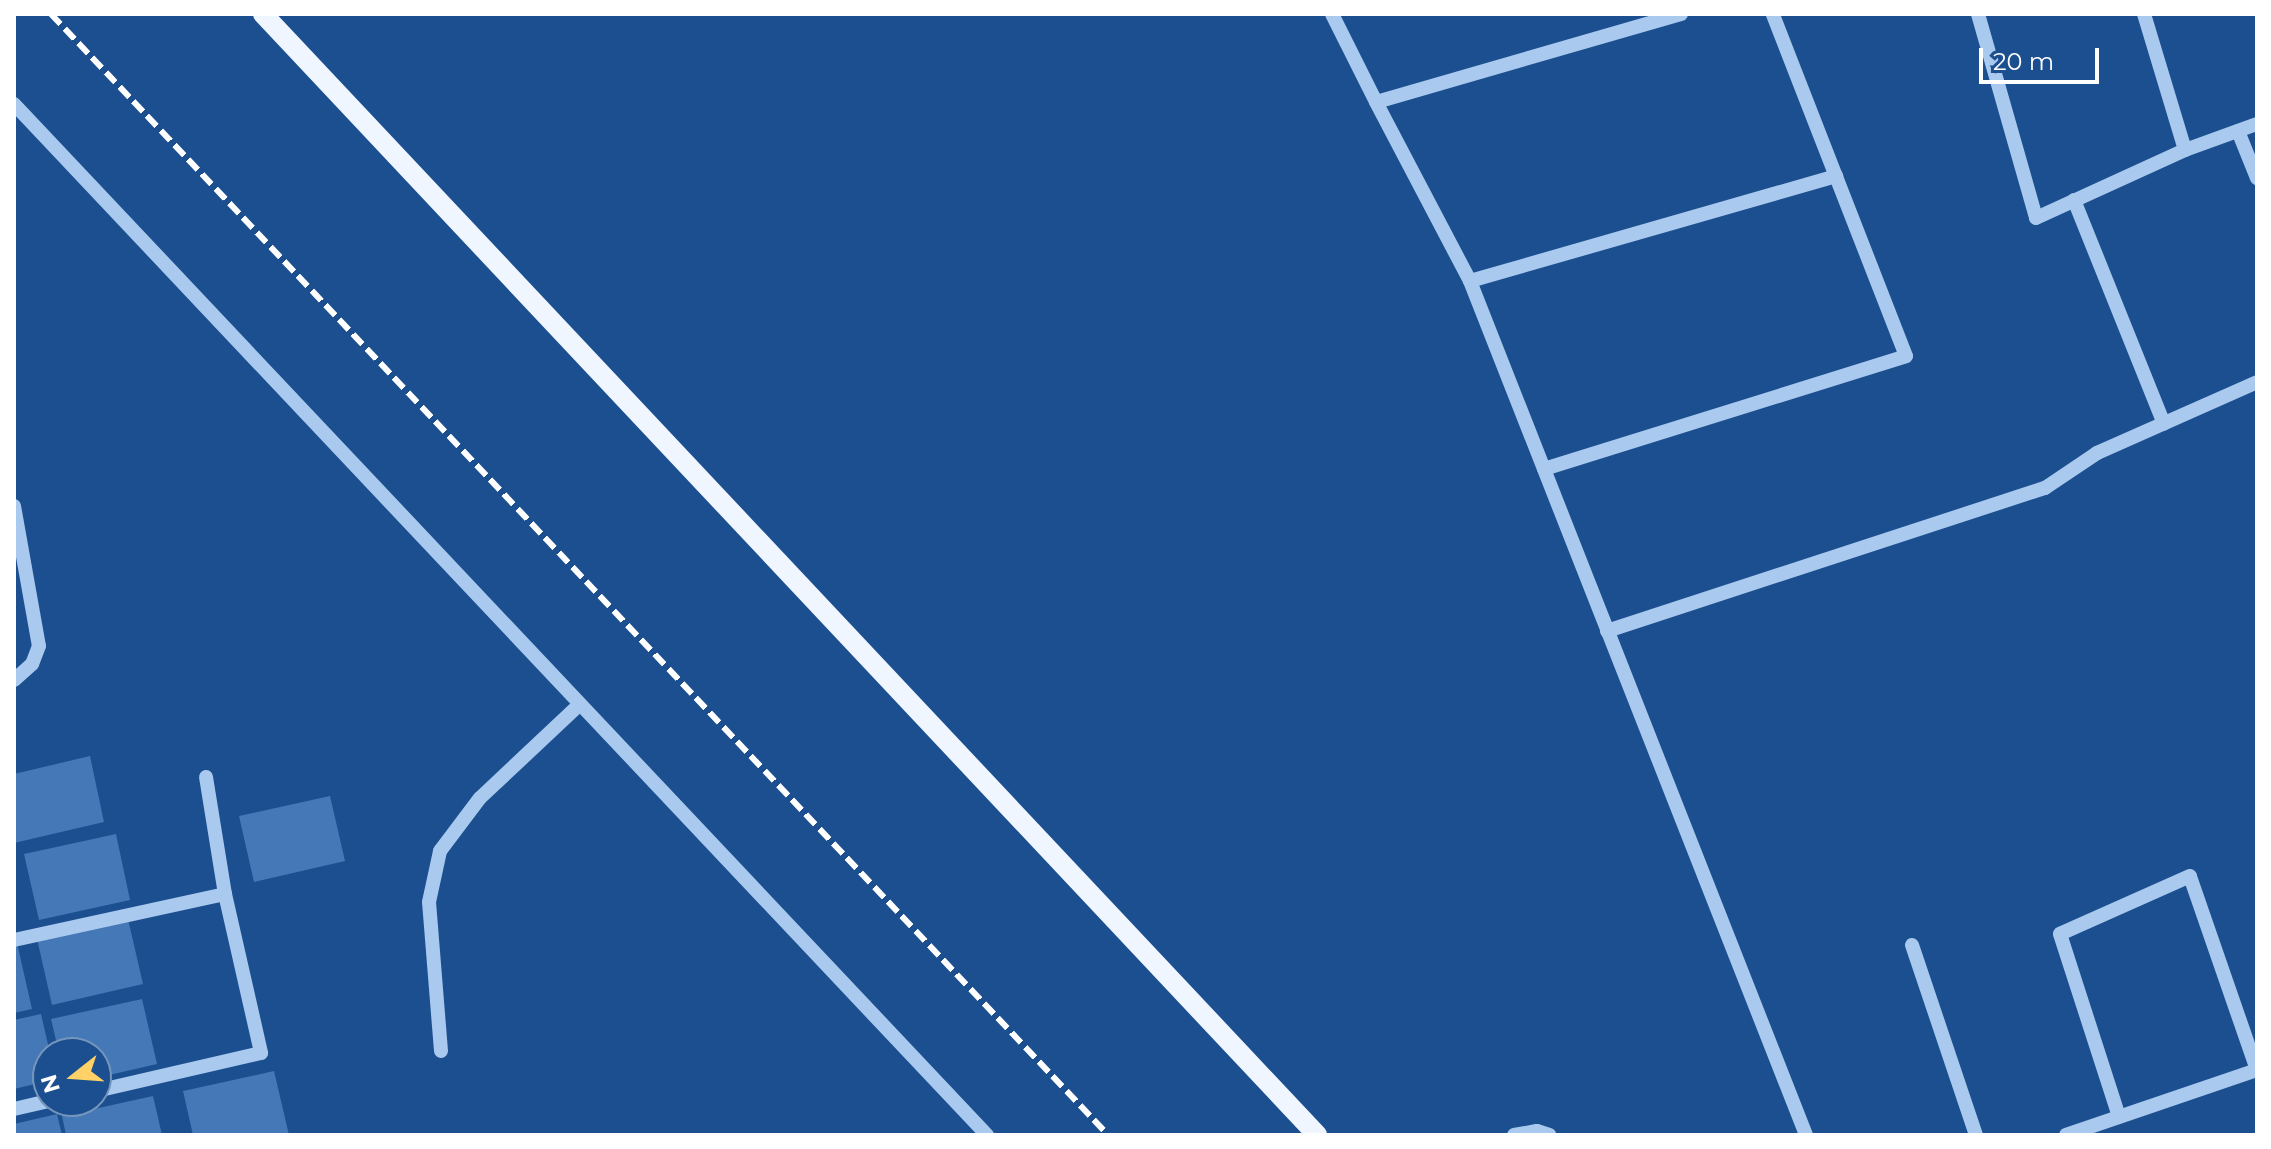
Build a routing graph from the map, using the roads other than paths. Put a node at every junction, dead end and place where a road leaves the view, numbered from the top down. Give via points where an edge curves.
1 (263, 14) edge
2 (1332, 14) edge
3 (1681, 14) edge
4 (1773, 14) edge
5 (1978, 14) edge
6 (2144, 14) edge
7 (1376, 102) junction
8 (14, 104) edge
9 (2257, 124) edge
10 (2238, 131) junction
11 (2185, 150) junction
12 (1836, 176) junction
13 (2257, 178) edge
14 (2074, 200) junction
15 (1470, 281) junction
16 (2257, 382) edge
17 (2164, 424) junction
18 (1544, 469) junction
19 (14, 506) edge
20 (1607, 631) junction
21 (14, 680) edge
22 (580, 704) junction
23 (206, 777) dead end
24 (225, 894) junction
25 (14, 940) edge
26 (1912, 945) dead end
27 (441, 1051) dead end
28 (112, 1087) edge
29 (2119, 1117) junction
30 (987, 1135) edge
31 (1317, 1135) edge
32 (1514, 1135) edge
33 (1549, 1135) edge
34 (1806, 1135) edge
35 (1976, 1135) edge
36 (2066, 1135) edge

1 - 31 main road
2 - 7 street
3 - 7 street
4 - 12 street
5 - 14 street via 2036,218
6 - 11 street
7 - 15 street
8 - 22 street
9 - 10 street
10 - 11 street
10 - 13 street
11 - 14 street
12 - 15 street
12 - 18 street via 1906,356
14 - 17 street
15 - 18 street
16 - 17 street
17 - 20 street via 2097,453 2045,488
18 - 20 street
19 - 21 street via 39,646 32,664
20 - 34 street
22 - 27 street via 480,798 440,851 429,902
22 - 30 street
23 - 24 street
24 - 25 street
24 - 28 street via 261,1053
26 - 35 street
29 - 29 street via 2257,1070 2190,876 2060,934
29 - 36 street
32 - 33 street

